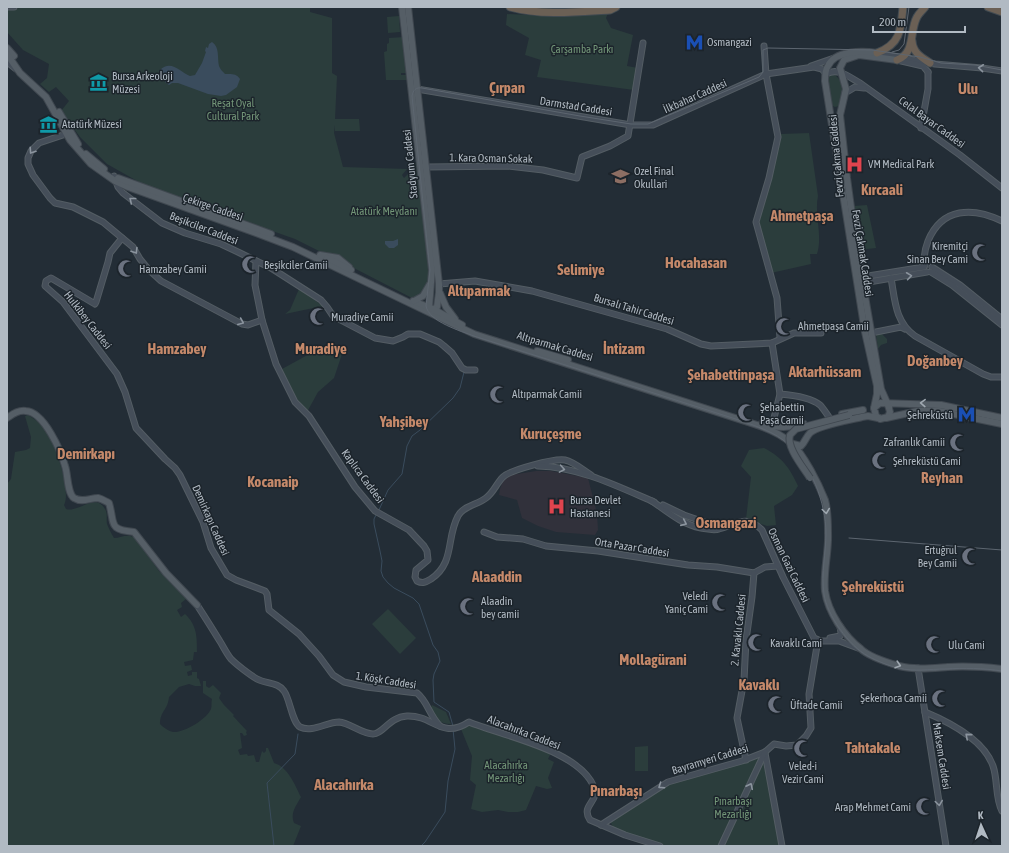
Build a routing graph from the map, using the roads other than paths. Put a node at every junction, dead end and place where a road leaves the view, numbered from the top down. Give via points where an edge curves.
1 (8, 7) edge
2 (14, 7) edge
3 (402, 7) edge
4 (408, 7) edge
5 (510, 7) edge
6 (513, 7) edge
7 (588, 7) edge
8 (617, 7) edge
9 (899, 7) edge
10 (903, 7) edge
11 (919, 7) edge
12 (925, 7) edge
13 (988, 7) edge
14 (1002, 12) edge
15 (917, 16) junction
16 (902, 18) junction
17 (912, 39) junction
18 (643, 43) dead end
19 (764, 46) dead end
20 (7, 48) edge
21 (878, 53) junction
22 (7, 54) edge
23 (834, 58) junction
24 (900, 59) junction
25 (7, 62) edge
26 (932, 64) junction
27 (806, 68) junction
28 (1002, 71) edge
29 (840, 72) junction
30 (928, 72) junction
31 (20, 73) junction
32 (766, 74) junction
33 (826, 74) junction
34 (417, 88) junction
35 (869, 90) junction
36 (845, 94) junction
37 (829, 107) junction
38 (842, 109) junction
39 (630, 126) junction
40 (922, 128) junction
41 (66, 134) junction
42 (73, 137) junction
43 (427, 167) junction
44 (114, 179) junction
45 (1002, 188) edge
46 (1002, 221) edge
47 (122, 238) junction
48 (256, 261) junction
49 (928, 269) junction
50 (891, 278) junction
51 (862, 280) junction
52 (432, 281) junction
53 (439, 284) junction
54 (431, 288) junction
55 (439, 295) junction
56 (414, 301) junction
57 (431, 311) junction
58 (1002, 319) edge
59 (262, 320) junction
60 (456, 321) junction
61 (1002, 325) edge
62 (904, 327) junction
63 (871, 332) junction
64 (821, 333) dead end
65 (780, 338) junction
66 (772, 342) junction
67 (475, 370) dead end
68 (1002, 376) edge
69 (881, 389) junction
70 (780, 394) junction
71 (906, 403) junction
72 (881, 405) junction
73 (864, 410) junction
74 (910, 412) junction
75 (830, 417) junction
76 (7, 418) edge
77 (878, 418) junction
78 (1002, 418) edge
79 (886, 419) junction
80 (1002, 424) edge
81 (801, 425) junction
82 (764, 426) junction
83 (772, 426) junction
84 (136, 428) joint
85 (790, 442) junction
86 (533, 466) junction
87 (591, 475) junction
88 (819, 489) junction
89 (484, 532) dead end
90 (778, 566) junction
91 (754, 572) junction
92 (197, 605) joint
93 (269, 610) joint
94 (839, 625) junction
95 (818, 640) junction
96 (862, 650) junction
97 (918, 668) junction
98 (1002, 669) edge
99 (925, 712) junction
100 (440, 726) junction
101 (765, 752) junction
102 (746, 760) junction
103 (1002, 811) edge
104 (601, 825) junction
105 (660, 846) edge
106 (721, 846) edge
107 (782, 846) edge
108 (946, 846) edge

1 - 2 main road
3 - 52 main road, Stadyum Caddesi
4 - 34 main road
5 - 8 highway via 526,12 554,13 610,10
6 - 7 highway
9 - 16 highway
10 - 16 highway
11 - 15 highway
12 - 15 highway
13 - 14 highway
15 - 17 highway
16 - 21 highway via 901,30 896,40 887,49
17 - 24 highway via 908,51
17 - 26 highway via 917,54
18 - 39 main road
19 - 32 main road
20 - 31 main road via 16,58
21 - 23 main road via 855,52
21 - 24 main road
22 - 31 main road
23 - 27 main road
23 - 33 main road via 827,67
24 - 26 main road
24 - 29 main road via 851,57 841,64
24 - 30 main road via 923,66
25 - 31 main road, Çekirge Caddesi
28 -> 26 main road
26 - 30 main road
27 - 32 main road, İlkbahar Caddesi
27 - 33 main road via 817,67
29 - 33 main road
29 - 35 main road, Celal Bayar Caddesi
29 - 36 main road
30 - 40 main road
31 - 41 main road, Çekirge Caddesi via 46,97
31 - 42 main road, Çekirge Caddesi via 49,95
32 - 39 main road, İlkbahar Caddesi via 653,125
32 - 65 main road via 778,138 756,222 776,298
33 - 37 main road, Fevzi Çakmak Caddesi via 825,86
34 - 39 main road, Darmstad Caddesi
34 - 43 main road
35 - 36 main road via 855,87
35 - 40 main road, Celal Bayar Caddesi
36 - 38 main road, Fevzi Çakma Caddesi
37 - 38 main road via 835,111
37 - 72 main road, Fevzi Çakmak Caddesi via 865,332
38 - 51 main road, Fevzi Çakma Caddesi via 840,115 847,178
39 - 43 main road, 1. Kara Osman Sokak via 628,136 582,157 577,178 543,170 508,166
40 - 45 main road, Celal Bayar Caddesi
41 - 42 main road
41 - 44 main road, Çekirge Caddesi via 91,164
41 -> 47 main road via 39,143 31,151 28,164 33,176 55,203 73,207 98,219
42 - 44 main road, Çekirge Caddesi via 87,155
43 - 53 main road
48 -> 44 main road, Beşikciler Caddesi via 221,244 162,223 131,200
44 - 56 main road, Çekirge Caddesi via 267,232
44 - 57 main road, Çekirge Caddesi via 128,188 282,243 401,300
46 - 49 main road via 983,213 954,214 940,224 930,236 924,258
47 -> 59 main road via 133,247 149,270 161,281 242,324 248,325
47 - 84 main road, Hulkibey Caddesi via 110,253 94,304 53,279 47,279 45,286 63,302 117,374
48 - 59 main road, Kaplıca Caddesi via 255,285
48 - 67 main road, Beşikciler Caddesi via 321,300 333,316 375,338 393,341 408,334 420,334 444,346 462,368
50 -> 49 main road
49 - 51 main road
49 - 58 main road via 960,285
49 - 61 main road
50 - 51 main road
50 - 62 main road via 898,315
51 - 63 main road, Fevzi Çakma Caddesi
52 - 54 main road, Stadyum Caddesi
52 - 56 main road via 424,296
53 - 55 main road
53 - 66 main road, Bursalı Tahir Caddesi via 475,281 532,291 667,329 711,346
54 - 55 main road via 432,298 436,300
54 - 57 main road, Stadyum Caddesi
55 - 57 main road via 437,307
55 - 60 main road
56 - 57 main road, Çekirge Caddesi
57 - 60 main road, Altıparmak Caddesi
57 - 82 main road, Altıparmak Caddesi via 480,336
59 - 86 main road, Kaplıca Caddesi via 276,364 295,402 309,416 343,469 372,508 408,530 424,546 428,560 416,570 417,581 423,583 435,576 446,564 451,534 462,511 485,499 503,477
60 - 82 main road, Altıparmak Caddesi via 482,334 570,360
62 - 63 main road
62 - 68 main road via 915,336 991,378
63 - 69 main road
64 - 65 main road, Bursalı Tahir Caddesi via 794,333
65 - 66 main road, Bursalı Tahir Caddesi
66 - 70 main road
69 - 71 main road via 889,399
69 - 72 main road
70 - 75 main road via 791,394 811,400
70 - 83 main road
71 - 72 main road
71 - 74 main road via 903,409
78 -> 71 main road via 941,405
72 - 73 main road
72 - 77 main road via 874,414
72 - 79 main road, Fevzi Çakmak Caddesi via 890,412
73 - 75 main road
73 - 88 main road, bridge via 790,434 791,448 812,484
74 - 79 main road
74 - 80 main road via 939,411
75 - 81 main road
76 - 92 main road via 18,411 34,412 53,437 65,466 70,493 74,498 81,501 97,498 109,503 115,526 120,531 134,532 166,573
77 - 79 main road
77 - 85 main road via 862,417 815,429 801,446
81 - 83 main road
81 - 85 main road via 787,435
82 - 83 main road
82 - 85 main road
84 - 93 main road, Demirkapı Caddesi via 180,475 203,522 211,548 227,575 265,591
85 - 88 main road via 814,477
86 -> 87 main road
86 - 87 main road via 565,460
87 - 90 main road, Osman Gazi Caddesi via 652,501 690,525 715,530 745,521 758,526
88 -> 94 main road via 827,510 825,591
89 - 91 main road, Orta Pazar Caddesi via 497,537 523,539 546,546 598,551 688,566
90 - 91 main road, Orta Pazar Caddesi via 765,567
90 - 95 main road, Osman Gazi Caddesi via 814,638
91 - 102 main road, 2. Kavaklı Caddesi via 744,680 737,718
92 - 100 main road via 231,659 258,680 274,684 284,690 298,725 302,727 313,728 337,722 375,734 392,720 408,716
93 - 100 main road, 1. Köşk Caddesi via 299,634 333,676 349,684 417,693 424,698 434,720
94 - 95 main road via 841,633 838,637
94 - 96 main road
95 - 96 main road via 839,641
95 - 101 main road via 809,694 810,729 797,745 774,744
96 -> 97 main road via 899,666
97 - 98 main road via 963,666
97 - 99 main road, Maksem Caddesi
103 -> 99 main road via 993,766 985,753 969,735
99 -> 108 main road, Maksem Caddesi
100 - 104 main road, Alacahırka Caddesi via 451,729 470,722 524,740 578,766 588,777 596,795 586,814 590,820
101 - 102 main road, Bayramyeri Caddesi
106 -> 101 main road
101 - 107 main road
102 -> 104 main road, Bayramyeri Caddesi via 668,782
104 - 105 main road via 625,836

